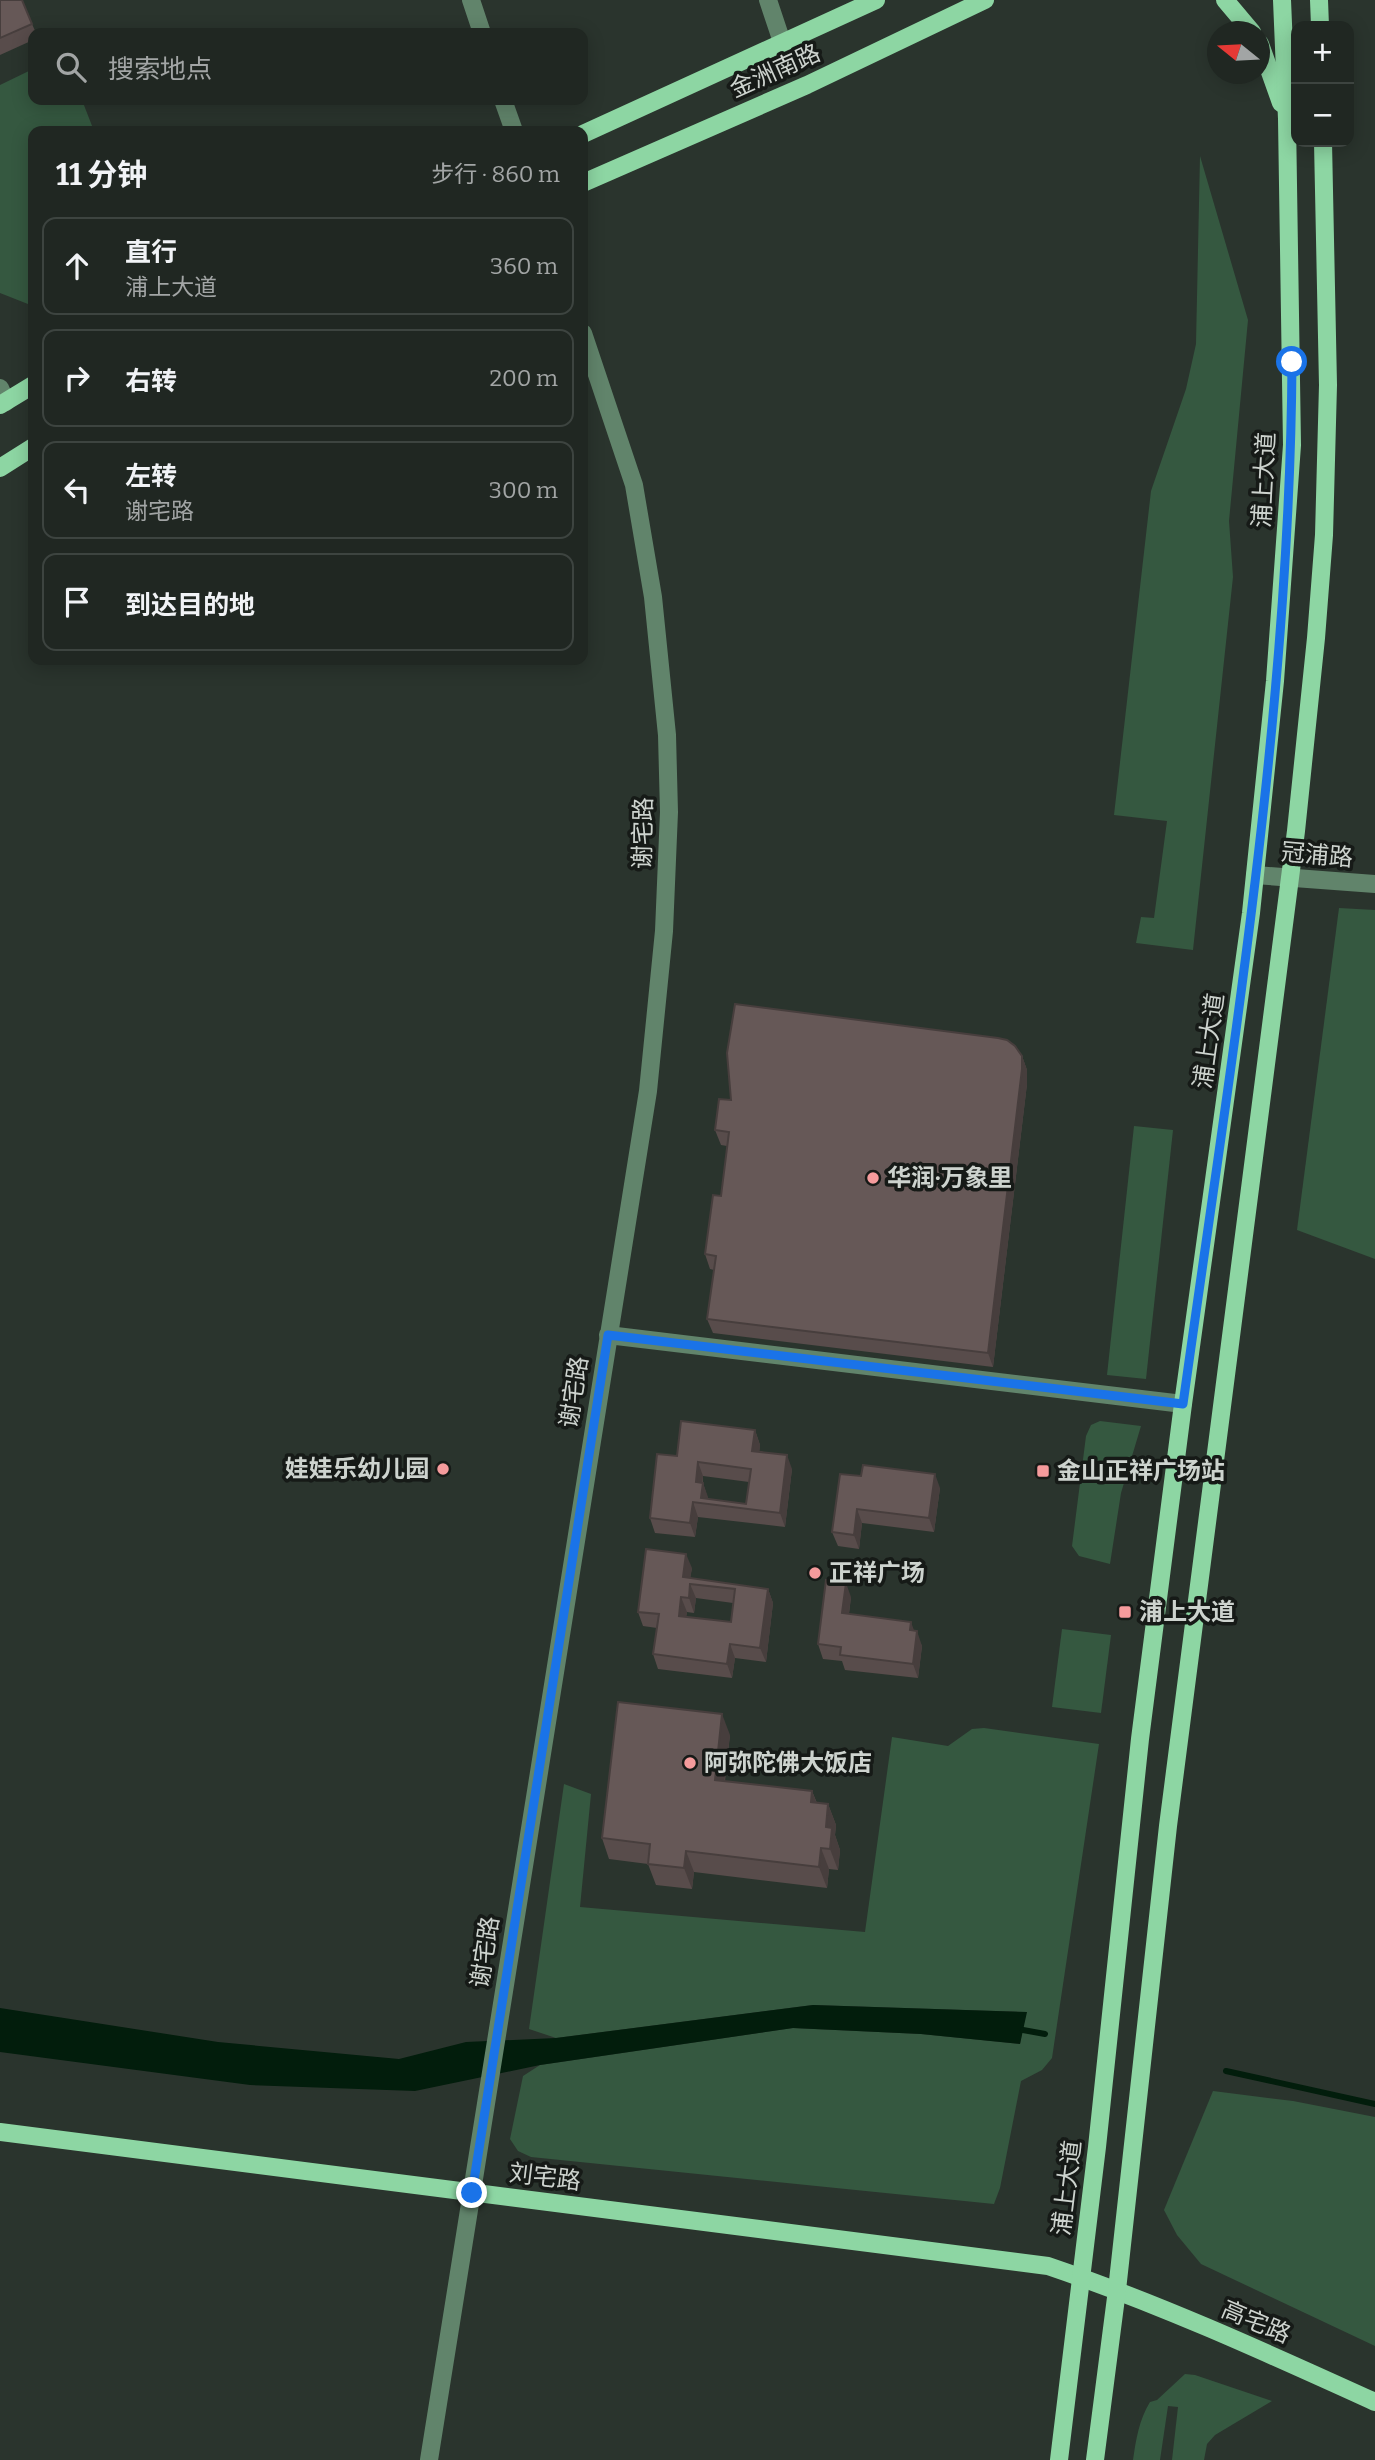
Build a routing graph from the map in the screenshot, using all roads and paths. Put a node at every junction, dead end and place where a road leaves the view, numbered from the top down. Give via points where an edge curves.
1 (471, 0) edge
2 (768, 0) edge
3 (876, 0) edge
4 (985, 0) edge
5 (1225, 0) edge
6 (1282, 0) edge
7 (1319, 0) edge
8 (1243, 21) edge
9 (1320, 21) edge
10 (480, 28) edge
11 (782, 42) junction
12 (1270, 73) edge
13 (505, 105) edge
14 (1287, 119) junction
15 (512, 126) edge
16 (588, 132) edge
17 (1323, 147) edge
18 (588, 181) edge
19 (588, 348) edge
20 (28, 387) edge
21 (2, 398) edge
22 (28, 450) edge
23 (0, 468) edge
24 (1255, 875) junction
25 (1290, 878) junction
26 (1375, 884) edge
27 (608, 1335) junction
28 (1183, 1404) junction
29 (0, 2132) edge
30 (472, 2193) junction
31 (1081, 2277) junction
32 (1117, 2290) junction
33 (1375, 2402) edge
34 (429, 2460) edge
35 (1059, 2460) edge
36 (1095, 2460) edge

1 - 10 street
2 - 11 street
3 - 11 main road, 金洲南路
4 - 18 main road, 金洲南路 via 807,85
5 - 8 main road
6 - 14 main road, 浦上大道
7 - 9 main road
11 - 16 main road, 金洲南路
12 - 14 main road
13 - 15 street
14 - 24 main road, 浦上大道 via 1291,458
17 - 25 main road via 1329,334 1324,524
19 - 27 street, 谢宅路 via 634,485 653,597 668,761 664,931 650,1067
20 - 21 main road
22 - 23 main road
24 - 25 street, 冠浦路
24 - 28 main road, 浦上大道
25 - 26 street, 冠浦路
25 - 32 main road via 1168,1826
27 - 28 street
27 - 30 street, 谢宅路
28 - 31 main road, 浦上大道 via 1140,1739
29 - 30 main road, 刘宅路
30 - 31 main road, 刘宅路 via 1048,2266
30 - 34 street, 谢宅路
31 - 32 main road, 刘宅路
31 - 35 main road, 浦上大道
32 - 33 main road, 高宅路
32 - 36 main road

